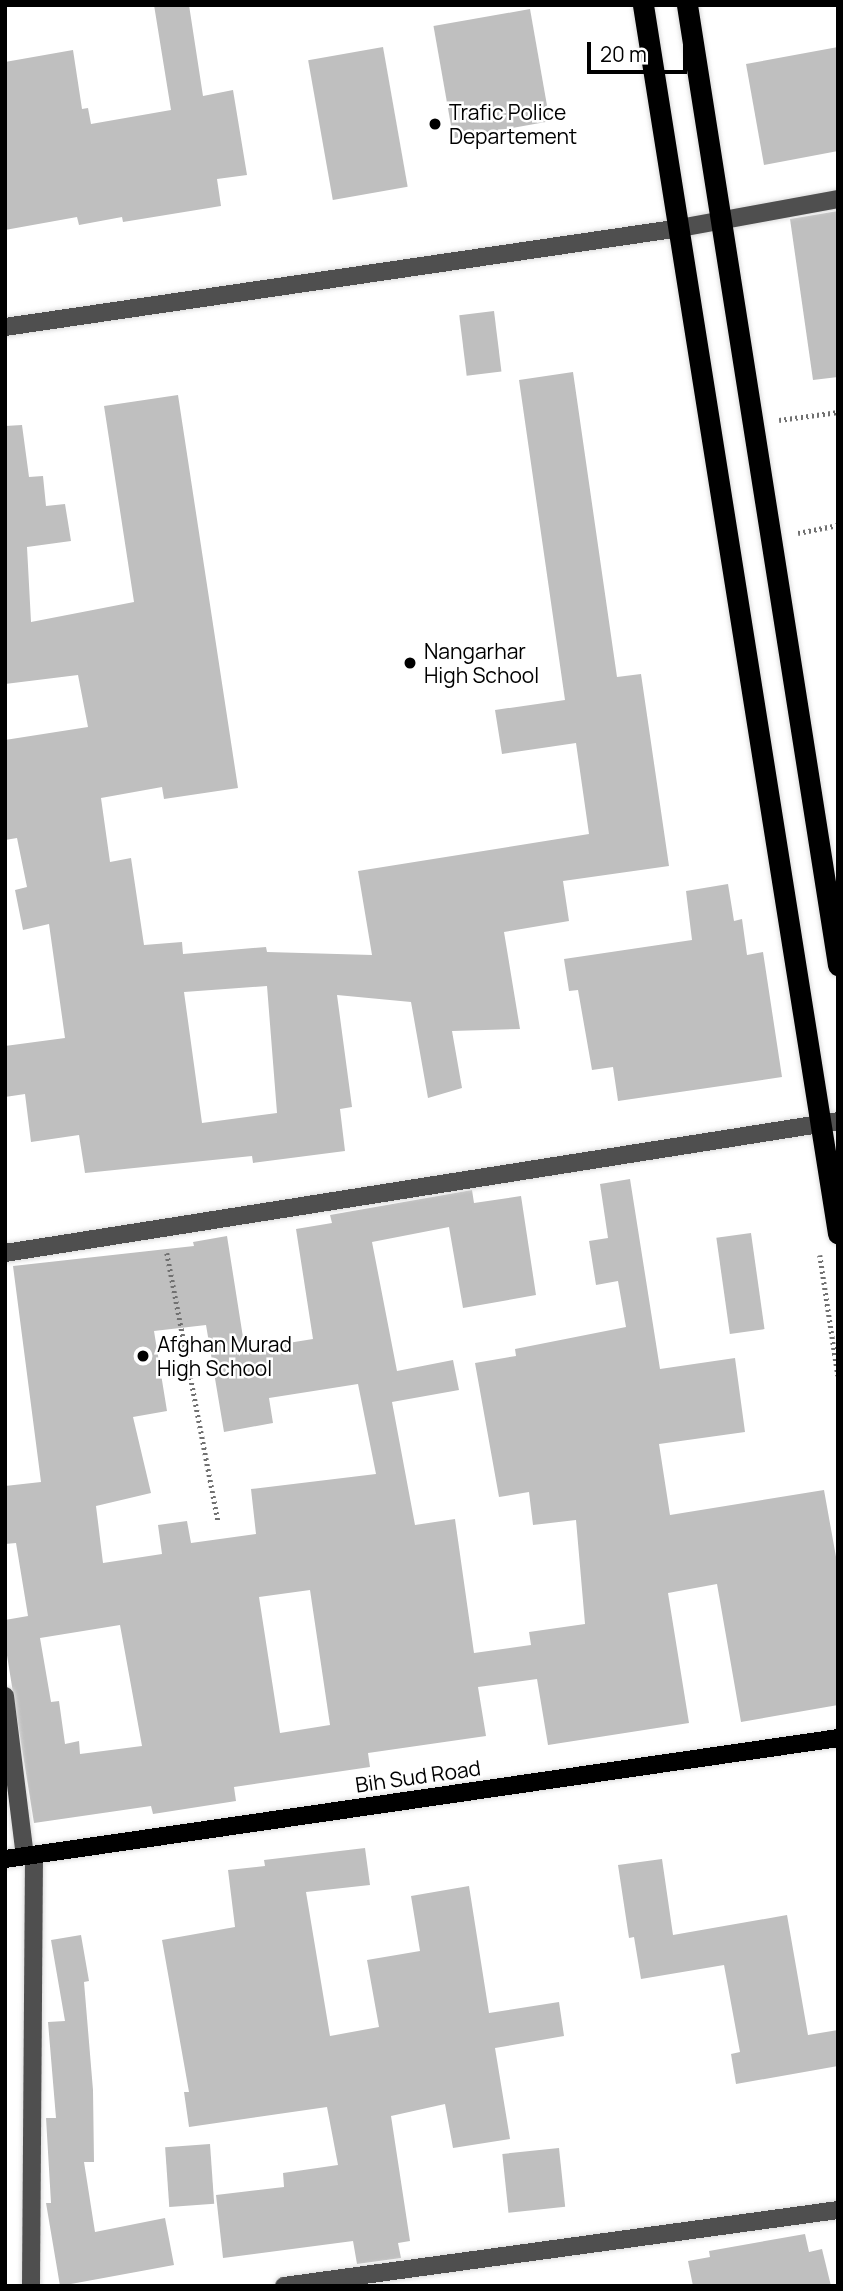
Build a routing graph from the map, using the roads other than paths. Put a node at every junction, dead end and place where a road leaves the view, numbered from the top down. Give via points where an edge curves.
1 (643, 5) edge
2 (687, 5) edge
3 (838, 199) edge
4 (718, 220) junction
5 (680, 228) junction
6 (5, 327) edge
7 (838, 965) edge
8 (829, 1122) edge
9 (838, 1234) edge
10 (5, 1253) edge
11 (5, 1696) edge
12 (838, 1738) edge
13 (34, 1855) junction
14 (5, 1859) edge
15 (838, 2210) edge
16 (31, 2286) edge
17 (284, 2286) edge

1 - 5 highway
2 - 4 highway
3 - 4 street
4 - 5 street
4 - 7 highway
5 - 6 street
5 - 8 highway
8 - 9 highway
8 - 10 street
11 - 13 street via 25,1856
12 - 13 main road, Bih Sud Road
13 - 14 main road, Bih Sud Road
13 - 16 street
15 - 17 street

